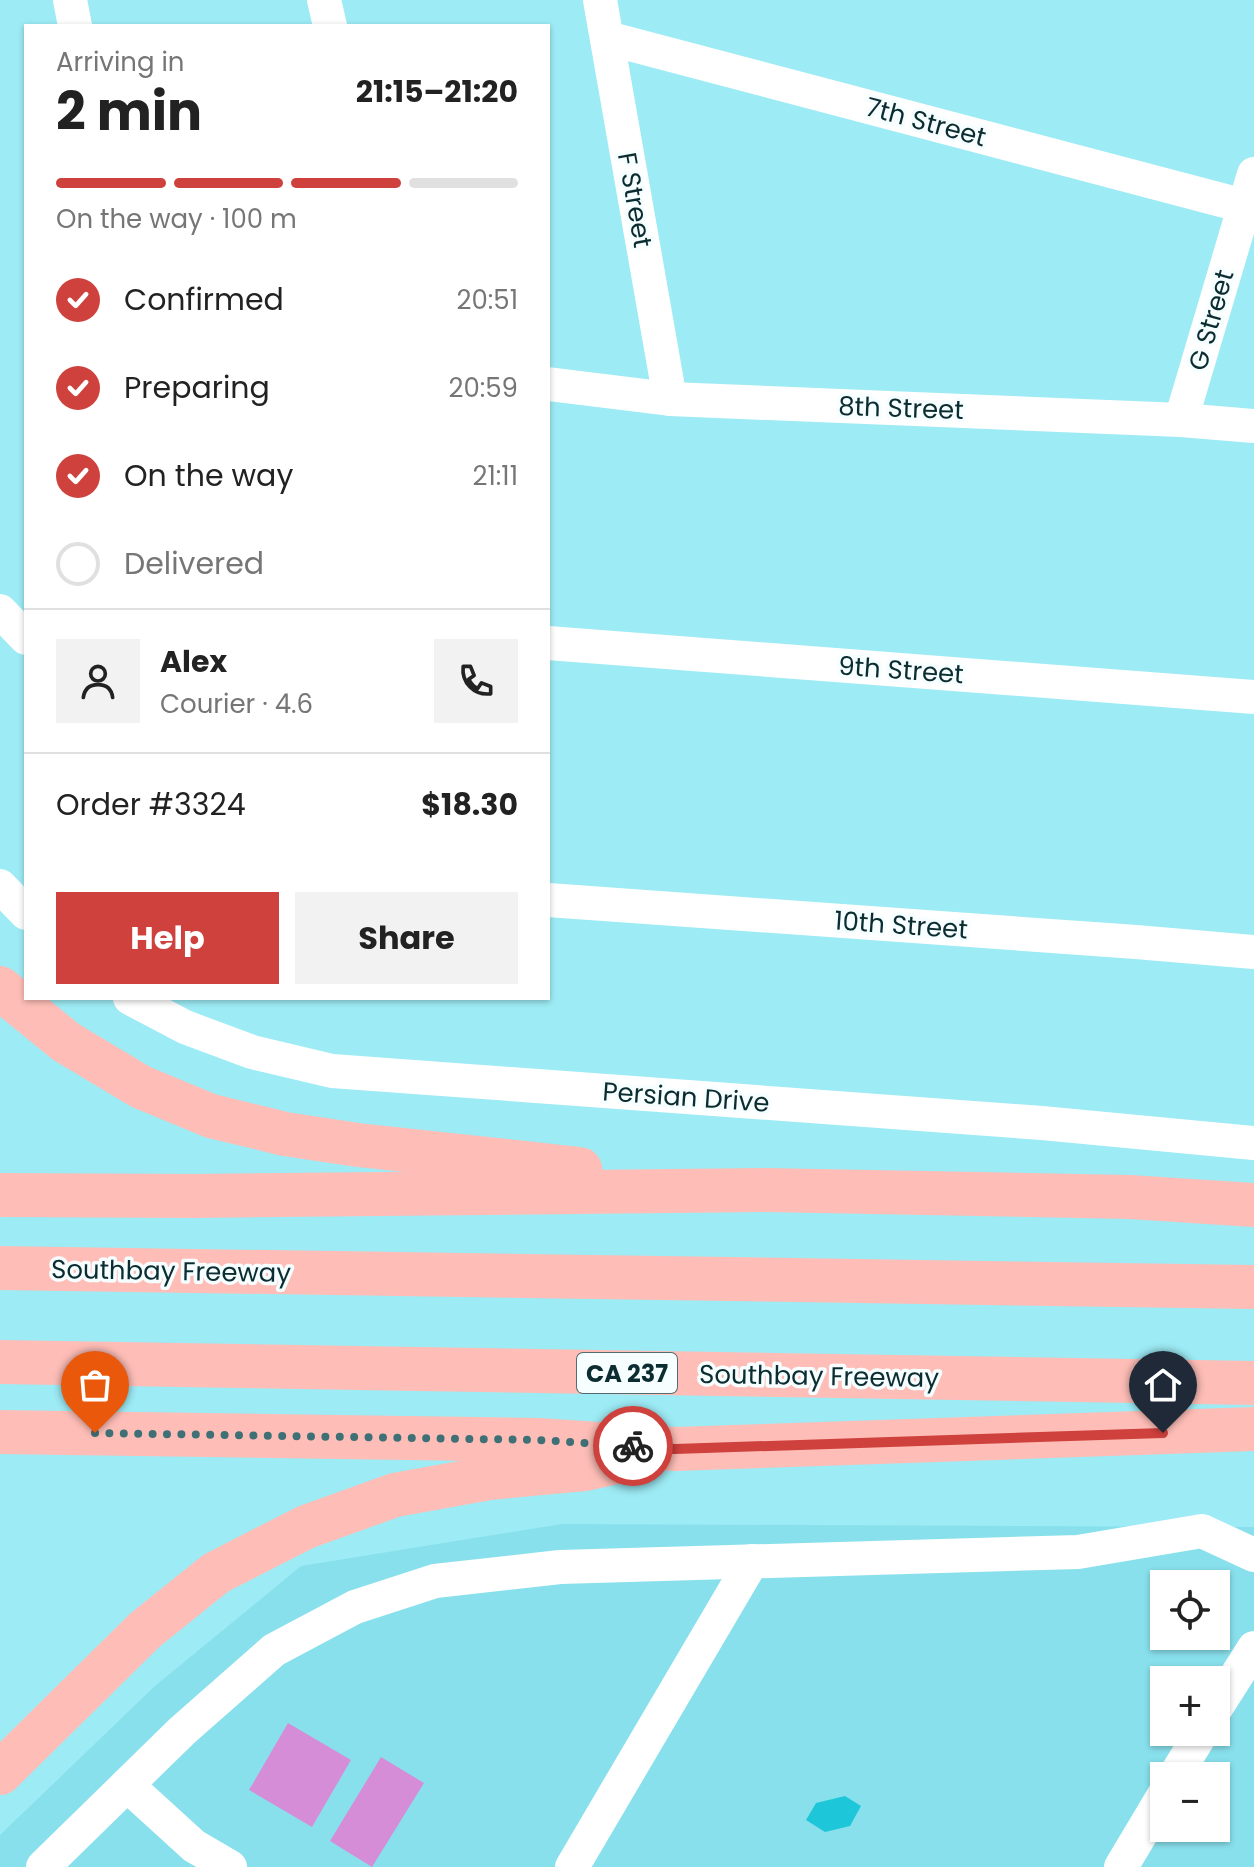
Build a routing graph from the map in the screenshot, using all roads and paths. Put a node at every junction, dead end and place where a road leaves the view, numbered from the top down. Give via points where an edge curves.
1 (70, 0) edge
2 (324, 0) edge
3 (600, 0) edge
4 (75, 24) edge
5 (330, 24) edge
6 (607, 38) junction
7 (1254, 174) edge
8 (1244, 206) junction
9 (550, 384) edge
10 (670, 399) junction
11 (1181, 420) junction
12 (1254, 426) edge
13 (0, 611) edge
14 (24, 636) edge
15 (550, 643) edge
16 (1254, 697) edge
17 (0, 886) edge
18 (550, 900) edge
19 (24, 911) edge
20 (1254, 952) edge
21 (0, 988) edge
22 (134, 1000) edge
23 (1254, 1143) edge
24 (765, 1190) junction
25 (0, 1195) edge
26 (1254, 1205) edge
27 (0, 1268) edge
28 (1254, 1287) edge
29 (0, 1362) edge
30 (1254, 1383) edge
31 (1254, 1429) edge
32 (0, 1432) edge
33 (675, 1449) junction
34 (1254, 1555) edge
35 (752, 1561) junction
36 (1254, 1648) edge
37 (1230, 1686) edge
38 (0, 1773) edge
39 (127, 1785) junction
40 (1150, 1818) edge
41 (183, 1856) edge
42 (43, 1867) edge
43 (230, 1867) edge
44 (572, 1867) edge
45 (1121, 1867) edge

1 - 4 street
2 - 5 street
3 - 6 street, F Street
6 - 8 street, 7th Street
6 - 10 street, F Street
7 - 8 street, G Street
8 - 11 street, G Street
9 - 10 street, 8th Street
10 - 11 street, 8th Street
11 - 12 street, 8th Street
13 - 14 street
15 - 16 street, 9th Street
17 - 19 street
18 - 20 street, 10th Street
21 - 24 highway via 66,1042 141,1087 211,1116 358,1145
22 - 23 street, Persian Drive via 185,1027 252,1052 332,1071
24 - 25 highway
24 - 26 highway via 1130,1197
27 - 28 highway, Southbay Freeway
29 - 30 highway, Southbay Freeway / CA 237
31 - 33 highway
32 - 33 highway via 538,1440
33 - 38 highway via 585,1469 489,1478 395,1495 306,1527 216,1573 145,1630
34 - 35 street via 1202,1531 1078,1552
35 - 39 street via 560,1567 435,1581 355,1607 274,1650
35 - 44 street
36 - 37 street
39 - 41 street
39 - 42 street
40 - 45 street
41 - 43 street

